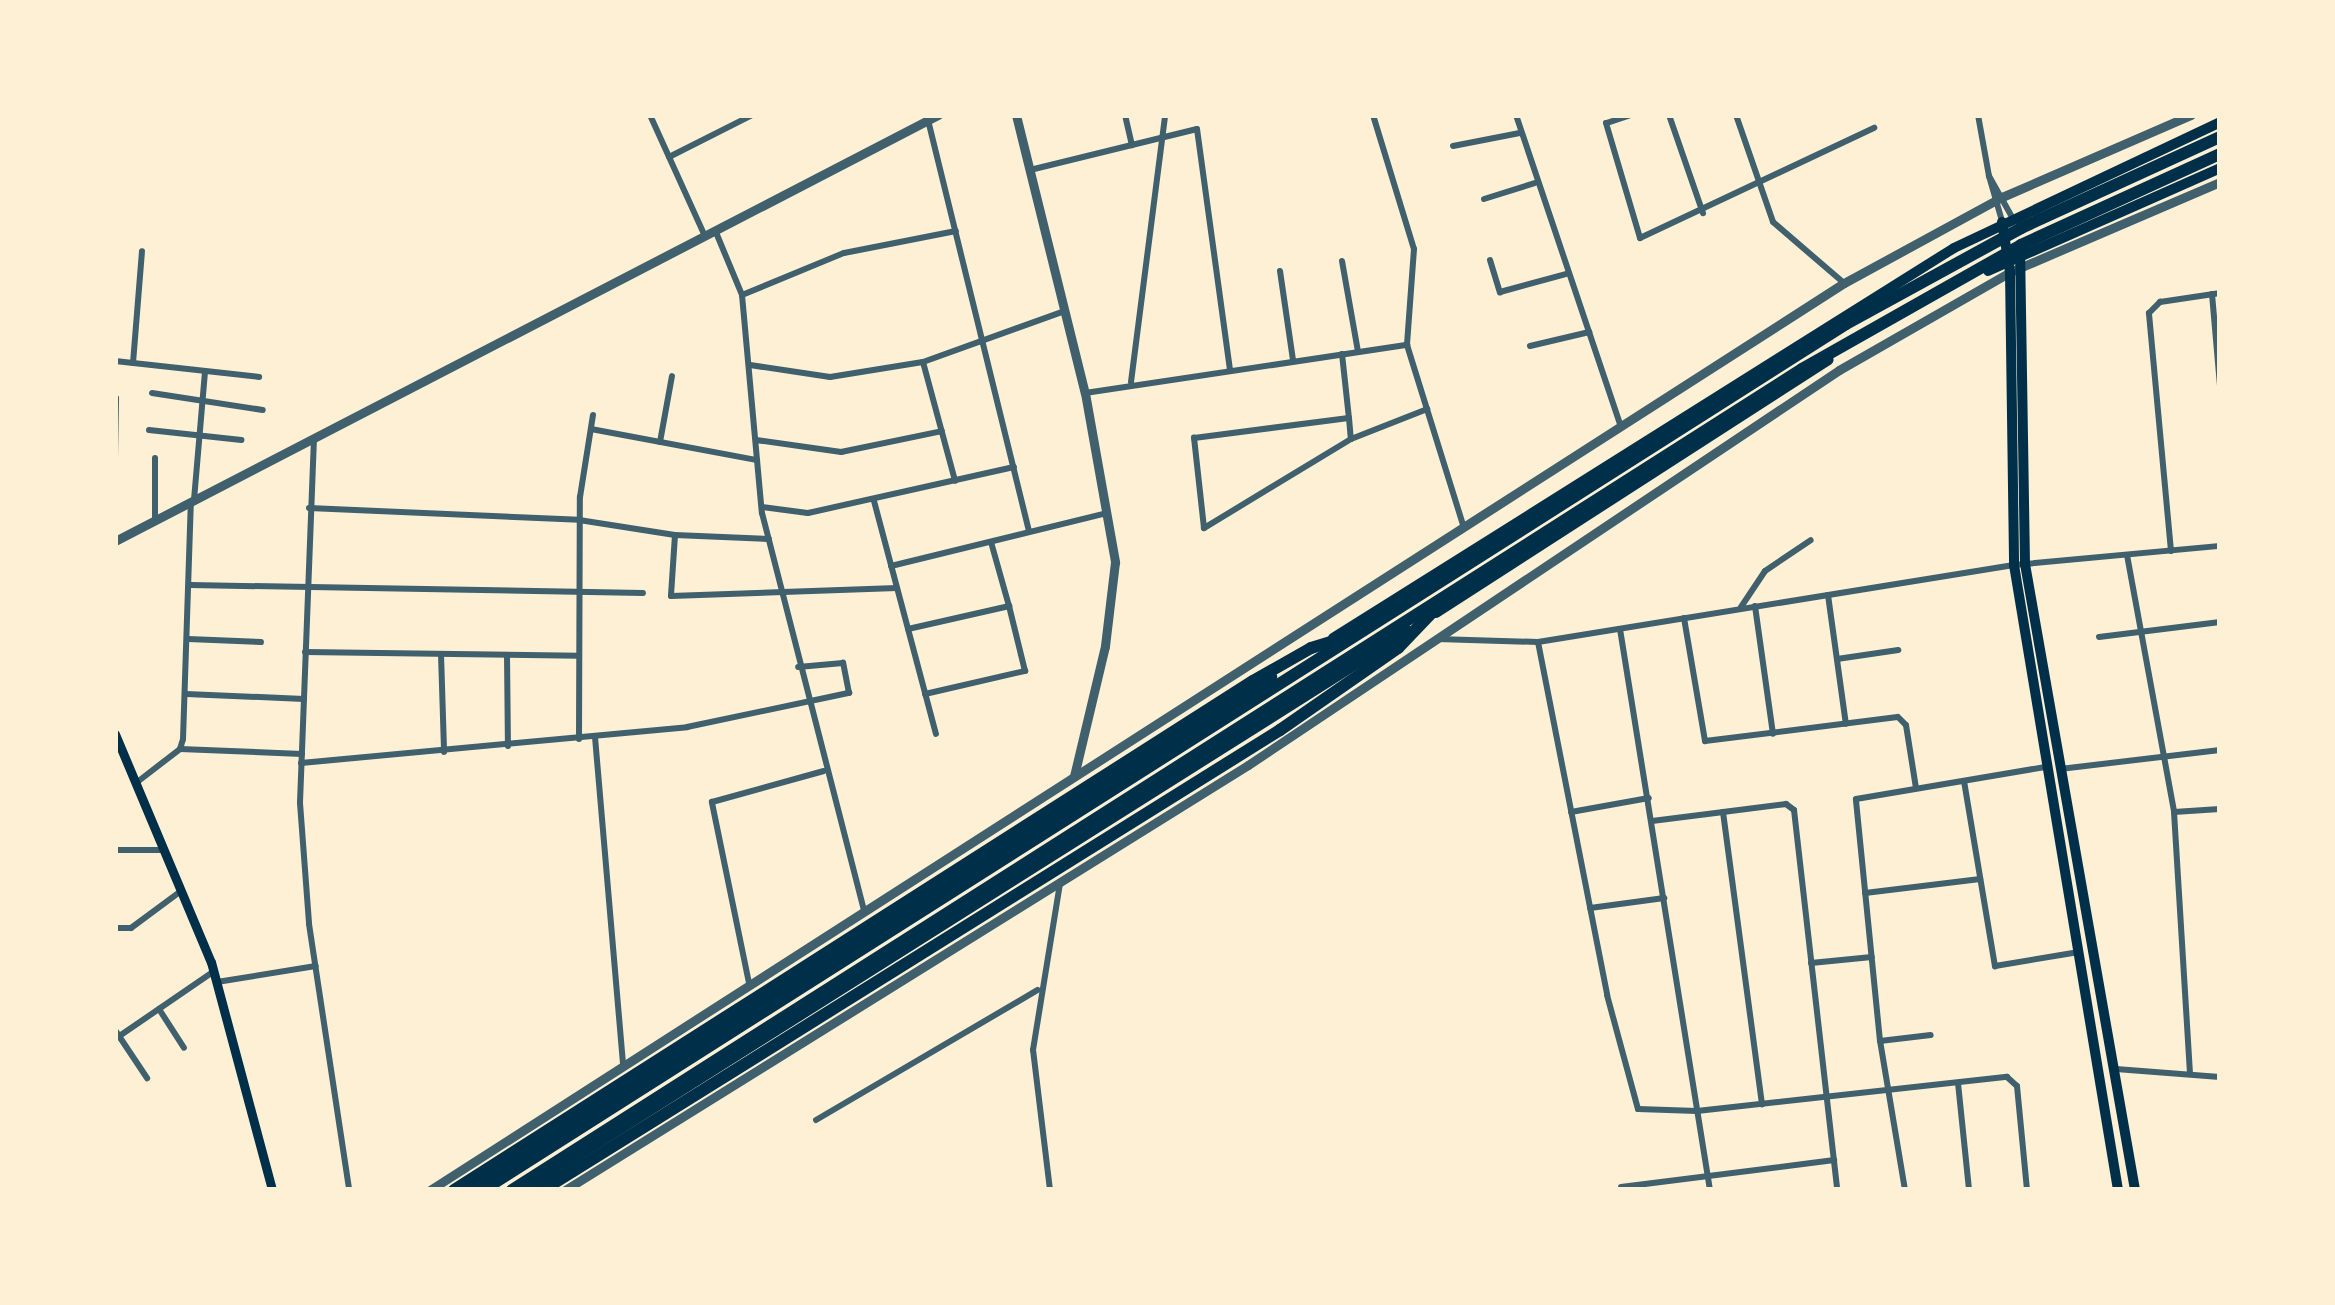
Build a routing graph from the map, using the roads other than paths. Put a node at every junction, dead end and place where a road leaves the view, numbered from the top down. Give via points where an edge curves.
1 (650, 115) edge
2 (752, 115) edge
3 (1016, 115) edge
4 (1125, 115) edge
5 (1165, 115) edge
6 (1373, 115) edge
7 (1516, 115) edge
8 (1631, 115) edge
9 (1670, 115) edge
10 (1736, 115) edge
11 (1978, 115) edge
12 (2156, 115) edge
13 (2191, 115) edge
14 (933, 118) edge
15 (2220, 122) edge
16 (2161, 127) junction
17 (1874, 128) dead end
18 (1520, 133) junction
19 (2220, 137) edge
20 (1163, 138) junction
21 (1132, 145) junction
22 (1453, 146) dead end
23 (2220, 154) edge
24 (669, 157) junction
25 (2220, 168) edge
26 (1030, 170) junction
27 (2220, 182) edge
28 (1535, 183) junction
29 (1760, 184) junction
30 (1484, 199) dead end
31 (1998, 199) junction
32 (1704, 213) junction
33 (2007, 220) junction
34 (715, 230) junction
35 (956, 231) junction
36 (705, 236) junction
37 (142, 251) dead end
38 (2010, 259) junction
39 (1490, 260) dead end
40 (2022, 260) junction
41 (1342, 261) dead end
42 (1280, 271) dead end
43 (2010, 272) junction
44 (1566, 274) junction
45 (1844, 282) junction
46 (2216, 293) edge
47 (742, 296) junction
48 (1065, 311) junction
49 (1589, 332) junction
50 (983, 341) junction
51 (1407, 345) junction
52 (1530, 346) dead end
53 (1358, 352) junction
54 (1342, 354) junction
55 (1293, 360) junction
56 (115, 361) edge
57 (923, 362) junction
58 (132, 363) junction
59 (750, 364) junction
60 (1230, 369) junction
61 (205, 371) junction
62 (672, 376) dead end
63 (259, 377) dead end
64 (1130, 382) junction
65 (2220, 386) edge
66 (152, 393) dead end
67 (1085, 394) junction
68 (116, 398) edge
69 (202, 400) junction
70 (263, 410) dead end
71 (1427, 410) junction
72 (593, 415) dead end
73 (1349, 418) junction
74 (1621, 428) junction
75 (591, 429) junction
76 (149, 430) dead end
77 (942, 431) junction
78 (199, 436) junction
79 (314, 438) junction
80 (1352, 439) junction
81 (241, 440) dead end
82 (756, 440) junction
83 (660, 442) junction
84 (115, 458) edge
85 (155, 458) dead end
86 (757, 460) junction
87 (1014, 467) junction
88 (955, 481) junction
89 (874, 500) junction
90 (192, 501) junction
91 (762, 507) junction
92 (309, 508) junction
93 (1107, 514) junction
94 (155, 520) junction
95 (580, 520) junction
96 (1464, 528) junction
97 (1029, 532) junction
98 (675, 535) junction
99 (768, 539) junction
100 (1811, 540) dead end
101 (115, 541) edge
102 (991, 542) junction
103 (2220, 546) edge
104 (2171, 551) junction
105 (2127, 554) junction
106 (2020, 564) junction
107 (892, 566) junction
108 (190, 585) junction
109 (307, 587) junction
110 (897, 588) junction
111 (579, 592) junction
112 (643, 593) dead end
113 (1449, 594) junction
114 (781, 596) junction
115 (1828, 596) junction
116 (1008, 606) junction
117 (1756, 606) junction
118 (1741, 608) junction
119 (1684, 618) junction
120 (2220, 622) edge
121 (1620, 628) junction
122 (2140, 628) junction
123 (908, 629) junction
124 (1373, 630) junction
125 (2099, 637) dead end
126 (188, 639) junction
127 (1430, 639) junction
128 (262, 642) dead end
129 (1538, 642) junction
130 (1898, 650) dead end
131 (305, 652) junction
132 (441, 654) junction
133 (507, 655) junction
134 (579, 656) junction
135 (1836, 659) junction
136 (798, 667) junction
137 (186, 694) junction
138 (925, 694) junction
139 (304, 699) junction
140 (807, 701) junction
141 (1846, 724) junction
142 (936, 734) dead end
143 (1773, 734) junction
144 (595, 737) junction
145 (116, 739) edge
146 (579, 739) junction
147 (508, 746) junction
148 (180, 749) junction
149 (2220, 750) edge
150 (444, 752) junction
151 (2163, 754) junction
152 (302, 759) junction
153 (2045, 768) junction
154 (2059, 769) junction
155 (824, 770) junction
156 (1074, 776) junction
157 (1964, 781) junction
158 (136, 782) junction
159 (1916, 788) junction
160 (1648, 798) junction
161 (2220, 810) edge
162 (1572, 812) junction
163 (1723, 812) junction
164 (2174, 812) junction
165 (1652, 822) junction
166 (115, 850) edge
167 (164, 850) junction
168 (1980, 879) junction
169 (1060, 883) junction
170 (181, 891) junction
171 (1865, 893) junction
172 (1664, 898) junction
173 (1590, 908) junction
174 (864, 909) junction
175 (115, 928) edge
176 (2079, 952) junction
177 (1872, 957) junction
178 (1811, 963) junction
179 (316, 966) junction
180 (215, 977) junction
181 (749, 983) junction
182 (1039, 989) junction
183 (2102, 993) junction
184 (2087, 996) junction
185 (159, 1009) junction
186 (116, 1035) edge
187 (1931, 1035) dead end
188 (1880, 1041) junction
189 (184, 1048) dead end
190 (623, 1064) junction
191 (2116, 1069) junction
192 (2190, 1073) junction
193 (2220, 1076) edge
194 (147, 1078) dead end
195 (1958, 1083) junction
196 (1892, 1090) junction
197 (1827, 1097) junction
198 (1762, 1104) junction
199 (1697, 1111) junction
200 (816, 1120) dead end
201 (1834, 1160) junction
202 (1708, 1176) junction
203 (1621, 1187) dead end
204 (272, 1190) edge
205 (348, 1190) edge
206 (430, 1190) edge
207 (454, 1190) edge
208 (468, 1190) edge
209 (483, 1190) edge
210 (512, 1190) edge
211 (524, 1190) edge
212 (543, 1190) edge
213 (565, 1190) edge
214 (1050, 1190) edge
215 (1710, 1190) edge
216 (1837, 1190) edge
217 (1905, 1190) edge
218 (1969, 1190) edge
219 (2028, 1190) edge
220 (2118, 1190) edge
221 (2134, 1190) edge

1 - 24 street
2 - 24 street
3 - 26 street
4 - 21 street
5 - 20 street
6 - 51 street via 1414,250
7 - 18 street
8 - 32 street via 1606,123 1640,238
9 - 32 street
10 - 29 street
11 - 31 street
12 - 16 street
13 - 16 street
14 - 34 street
14 - 35 street
15 - 33 main road
16 - 31 street
17 - 29 street
18 - 22 street
18 - 28 street
19 - 124 highway via 2130,176 1846,324
20 - 21 street
20 - 60 street via 1197,130
20 - 64 street
21 - 26 street
23 - 113 highway via 1890,316
24 - 36 street
25 - 40 main road
26 - 48 street
27 - 40 street
28 - 30 street
28 - 44 street
29 - 32 street
29 - 45 street via 1773,222
31 - 33 street
31 - 45 street
33 - 38 main road
33 - 40 main road
33 - 208 main road via 1802,339
34 - 36 street
34 - 47 street
35 - 47 street via 844,253
35 - 50 street
36 - 79 street
37 - 58 street
38 - 40 main road
38 - 43 main road
38 - 211 main road via 1822,365
39 - 44 street via 1500,292
40 - 43 street
40 - 106 main road
41 - 53 street
42 - 55 street
43 - 106 main road
43 - 127 street via 1839,370
44 - 49 street
45 - 74 street
46 - 65 street
46 - 104 street via 2160,302 2149,313
47 - 59 street
48 - 50 street
48 - 67 street
49 - 52 street
49 - 74 street
50 - 57 street
50 - 87 street
51 - 53 street
51 - 71 street
53 - 54 street
54 - 55 street
54 - 73 street
55 - 60 street
56 - 58 street
57 - 59 street via 830,376
57 - 77 street
58 - 61 street
59 - 82 street
60 - 64 street
61 - 63 street
61 - 69 street
62 - 83 street
64 - 67 street
66 - 69 street
67 - 93 street
68 - 84 street
69 - 70 street
69 - 78 street
71 - 80 street
71 - 96 street
72 - 75 street
73 - 80 street
73 - 80 street via 1194,438 1204,528
74 - 96 street
75 - 83 street
75 - 95 street
76 - 78 street
77 - 82 street via 841,452
77 - 88 street
78 - 81 street
78 - 90 street
79 - 90 street
79 - 92 street
82 - 86 street
83 - 86 street
85 - 94 street
86 - 91 street
87 - 88 street
87 - 97 street
88 - 89 street
89 - 91 street via 808,513
89 - 107 street
90 - 94 street
90 - 108 street
91 - 99 street
92 - 95 street
92 - 109 street
93 - 97 street
93 - 156 street via 1113,603
94 - 101 street
95 - 98 street
95 - 111 street
96 - 156 street
97 - 102 street
98 - 99 street
98 - 114 street via 671,596
99 - 114 street
100 - 118 street via 1765,572
102 - 107 street
102 - 116 street
103 - 104 street
104 - 105 street
105 - 106 street
105 - 122 street
106 - 115 street
106 - 153 main road
106 - 154 main road
107 - 110 street
108 - 109 street
108 - 126 street
109 - 111 street
109 - 131 street
110 - 114 street
110 - 123 street
111 - 112 street
111 - 134 street
113 - 210 highway
113 - 212 highway via 1398,648 1280,730
114 - 136 street
115 - 117 street
115 - 135 street
116 - 123 street
116 - 138 street via 1025,671
117 - 118 street
117 - 143 street
118 - 119 street
119 - 121 street
119 - 143 street via 1702,738
120 - 122 street
121 - 129 street
121 - 160 street
122 - 125 street
122 - 151 street
123 - 138 street
124 - 207 highway via 1311,648 1253,681
124 - 209 highway
126 - 128 street
126 - 137 street
127 - 129 street
127 - 169 street
129 - 162 street
130 - 135 street
131 - 132 street
131 - 139 street
132 - 133 street
132 - 150 street
133 - 134 street
133 - 147 street
134 - 146 street
135 - 141 street
136 - 140 street
136 - 140 street via 843,663 849,693
137 - 139 street
137 - 148 street
138 - 142 street
139 - 152 street
140 - 144 street via 687,727
140 - 155 street
141 - 143 street
141 - 159 street via 1904,720
144 - 146 street
144 - 190 street
145 - 158 main road
146 - 147 street
147 - 150 street
148 - 152 street
148 - 158 street
149 - 151 street
150 - 152 street
151 - 154 street
151 - 164 street
152 - 179 street
153 - 157 street
153 - 176 main road
154 - 183 main road
155 - 174 street
155 - 181 street via 712,802
156 - 174 street
157 - 159 street
157 - 168 street
158 - 167 main road
159 - 171 street via 1856,799
160 - 162 street
160 - 165 street
161 - 164 street
162 - 173 street
163 - 165 street
163 - 178 street via 1793,808
163 - 198 street
164 - 192 street
165 - 172 street
166 - 167 street
167 - 170 main road
168 - 171 street
168 - 176 street via 1995,966
169 - 182 street
169 - 213 street
170 - 175 street via 130,928
170 - 180 main road
171 - 177 street
172 - 173 street
172 - 199 street
173 - 199 street via 1638,1110
174 - 181 street
176 - 184 main road
177 - 178 street
177 - 188 street
178 - 197 street
179 - 180 street
179 - 205 street
180 - 185 street
180 - 204 main road
181 - 190 street
182 - 200 street
182 - 214 street via 1034,1050
183 - 184 main road
183 - 191 main road
184 - 220 main road
185 - 186 street
185 - 189 street
186 - 194 street
187 - 188 street
188 - 196 street
190 - 206 street
191 - 192 street
191 - 221 main road
192 - 193 street
195 - 196 street
195 - 218 street
195 - 219 street via 2007,1077 2015,1082
196 - 197 street
196 - 217 street
197 - 198 street
197 - 201 street
198 - 199 street
199 - 202 street
201 - 202 street
201 - 216 street
202 - 203 street
202 - 215 street

